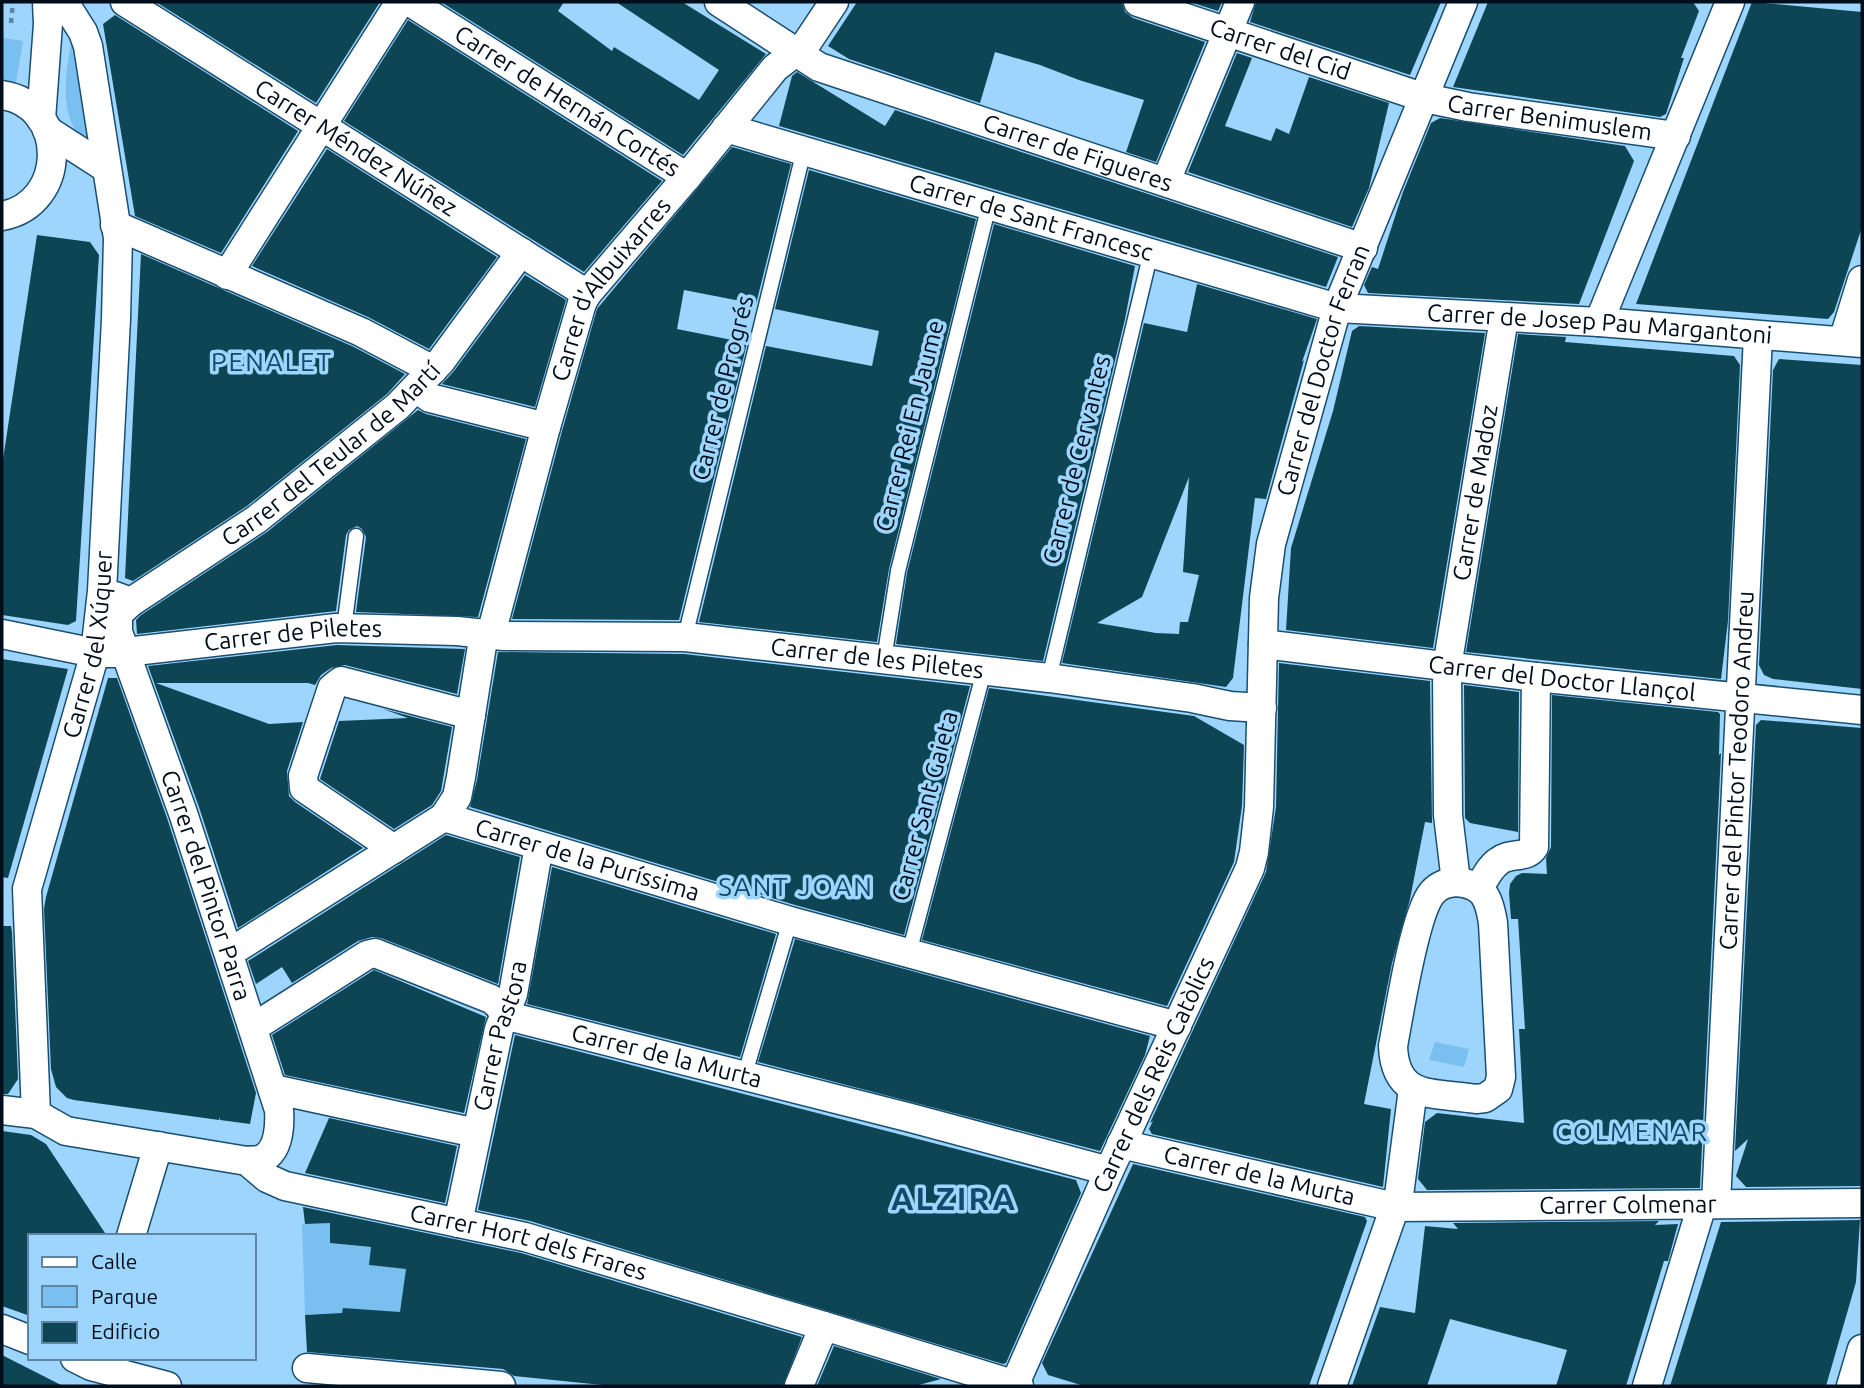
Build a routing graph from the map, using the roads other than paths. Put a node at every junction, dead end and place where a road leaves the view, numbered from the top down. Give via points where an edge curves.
1 (47, 2) edge
2 (64, 2) edge
3 (125, 2) edge
4 (400, 2) edge
5 (410, 2) edge
6 (719, 2) edge
7 (834, 2) edge
8 (1138, 2) edge
9 (1240, 2) edge
10 (1463, 2) edge
11 (1730, 2) edge
12 (1228, 31) junction
13 (797, 51) junction
14 (2, 95) edge
15 (1424, 98) junction
16 (44, 125) junction
17 (320, 125) junction
18 (726, 128) junction
19 (1676, 136) junction
20 (804, 150) junction
21 (106, 168) junction
22 (687, 177) junction
23 (1166, 181) junction
24 (989, 205) junction
25 (4, 218) edge
26 (116, 225) junction
27 (1363, 248) junction
28 (521, 252) junction
29 (1151, 252) junction
30 (227, 275) junction
31 (1862, 279) edge
32 (587, 294) junction
33 (1336, 308) junction
34 (1504, 318) junction
35 (1599, 323) junction
36 (1758, 336) junction
37 (1853, 342) edge
38 (425, 379) junction
39 (546, 427) junction
40 (356, 536) dead end
41 (102, 591) junction
42 (131, 602) junction
43 (344, 628) junction
44 (487, 633) junction
45 (2, 634) edge
46 (685, 637) junction
47 (1263, 644) junction
48 (95, 653) junction
49 (127, 653) junction
50 (884, 659) junction
51 (1447, 667) junction
52 (984, 671) junction
53 (1536, 677) junction
54 (1049, 678) junction
55 (1742, 697) junction
56 (1262, 708) junction
57 (1862, 710) edge
58 (471, 715) junction
59 (1262, 755) joint
60 (444, 817) junction
61 (538, 846) junction
62 (394, 849) junction
63 (1467, 885) junction
64 (14, 887) edge
65 (790, 921) junction
66 (229, 953) junction
67 (909, 953) junction
68 (505, 1015) junction
69 (1177, 1026) junction
70 (254, 1027) junction
71 (744, 1077) junction
72 (273, 1089) junction
73 (1413, 1089) junction
74 (2, 1110) edge
75 (36, 1114) junction
76 (477, 1133) junction
77 (1121, 1144) junction
78 (158, 1146) junction
79 (247, 1161) junction
80 (1109, 1171) junction
81 (1862, 1203) edge
82 (1709, 1204) junction
83 (1395, 1207) junction
84 (458, 1223) junction
85 (132, 1234) edge
86 (824, 1325) junction
87 (2, 1329) edge
88 (28, 1339) edge
89 (1862, 1349) edge
90 (86, 1367) edge
91 (307, 1368) dead end
92 (167, 1386) edge
93 (501, 1386) edge
94 (799, 1386) edge
95 (1016, 1386) edge
96 (1332, 1386) edge
97 (1647, 1386) edge
98 (1852, 1386) edge

1 - 16 street
2 - 21 street, Carrer del Xúquer via 88,46
3 - 17 street, Carrer Méndez Núñez
4 - 17 street
5 - 22 street, Carrer de Hernán Cortés
6 - 13 street, Carrer de Figueres
7 - 13 street, Carrer d'Albuixarres
8 - 12 street, Carrer del Cid
9 - 12 street
10 - 15 street, Carrer del Doctor Ferran
11 - 19 street
12 - 15 street, Carrer del Cid
12 - 23 street
13 - 18 street, Carrer d'Albuixarres via 775,68
13 - 23 street, Carrer de Figueres via 819,67
14 - 16 street via 20,101
15 - 19 street, Carrer Benimuslem
15 - 27 street, Carrer del Doctor Ferran
16 - 21 street
16 - 25 street via 52,145 50,175 34,200
17 - 28 street, Carrer Méndez Núñez
17 - 30 street
18 - 20 street, Carrer de Sant Francesc
18 - 22 street, Carrer d'Albuixarres
19 - 35 street
20 - 24 street, Carrer de Sant Francesc
20 - 46 lane, Carrer de Progrés
21 - 26 street, Carrer del Xúquer
22 - 32 street, Carrer d'Albuixarres
23 - 27 street, Carrer de Figueres
24 - 29 street, Carrer de Sant Francesc
24 - 50 lane, Carrer Rei En Jaume via 898,571
26 - 30 street
26 - 41 street, Carrer del Xúquer via 119,248
27 - 33 street, Carrer del Doctor Ferran
28 - 32 street, Carrer Méndez Núñez
28 - 38 street, Carrer del Teular de Martí
29 - 33 street, Carrer de Sant Francesc
29 - 54 lane, Carrer de Cervantes
30 - 38 street via 360,332
31 - 37 street
32 - 39 street, Carrer d'Albuixarres via 577,314
33 - 34 street, Carrer de Josep Pau Margantoni
33 - 47 street, Carrer del Doctor Ferran via 1271,544
34 - 35 street, Carrer de Josep Pau Margantoni
34 - 51 street, Carrer de Madoz
35 - 36 street, Carrer de Josep Pau Margantoni
36 - 37 street, Carrer de Josep Pau Margantoni
36 - 55 street, Carrer del Pintor Teodoro Andreu
38 - 39 street via 430,398
38 - 42 street, Carrer del Teular de Martí via 384,418 257,519
39 - 44 street, Carrer d'Albuixarres
40 - 43 lane
41 - 42 street
41 - 48 street, Carrer del Xúquer
42 - 49 street, Carrer del Pintor Parra via 117,620
43 - 44 street, Carrer de Piletes
43 - 49 street, Carrer de Piletes
44 - 46 street, Carrer de les Piletes
44 - 58 street, Carrer d'Albuixarres
45 - 48 street, Carrer de Piletes
46 - 50 street, Carrer de les Piletes
47 - 51 street, Carrer del Doctor Llançol
47 - 56 street, Carrer del Doctor Ferran
48 - 49 street, Carrer de Piletes
48 - 64 street, Carrer del Xúquer
49 - 66 street, Carrer del Pintor Parra
50 - 52 street, Carrer de les Piletes
51 - 53 street, Carrer del Doctor Llançol
51 - 63 street, Carrer de Madoz via 1448,815
52 - 54 street, Carrer de les Piletes
52 - 67 lane, Carrer Sant Gaieta
53 - 55 street, Carrer del Doctor Llançol
53 - 63 street via 1534,846 1527,853 1497,861
54 - 56 street, Carrer de les Piletes
55 - 57 street, Carrer del Doctor Llançol
55 - 82 street, Carrer del Pintor Teodoro Andreu
56 - 59 street, Carrer del Doctor Ferran
58 - 60 street via 457,797
58 - 62 street via 341,681 332,688 303,776 304,788
59 - 69 street, Carrer dels Reis Catòlics via 1250,868
60 - 61 street, Carrer de la Puríssima
60 - 62 street, Carrer de la Puríssima
61 - 65 street, Carrer de la Puríssima
61 - 68 street, Carrer Pastora via 513,994
62 - 66 street, Carrer de la Puríssima
63 - 73 street via 1439,886 1420,918 1393,1046 1395,1065
63 - 73 street, Carrer de Madoz via 1488,901 1493,923 1500,1083 1492,1095 1476,1099
64 - 75 street, Carrer del Xúquer
65 - 67 street, Carrer de la Puríssima
65 - 71 lane
66 - 70 street, Carrer del Pintor Parra
67 - 69 street, Carrer de la Puríssima
68 - 70 street, Carrer de la Murta via 501,1005 491,999 375,953
68 - 71 street, Carrer de la Murta
68 - 76 street, Carrer Pastora
69 - 77 street, Carrer dels Reis Catòlics
70 - 72 street, Carrer del Pintor Parra
71 - 80 street, Carrer de la Murta
72 - 76 street
72 - 79 street, Carrer del Pintor Parra via 280,1121 276,1141 263,1159
73 - 83 street via 1403,1180
74 - 75 street
75 - 78 street, Carrer Hort dels Frares via 66,1131
76 - 84 street, Carrer Pastora
77 - 80 street, Carrer dels Reis Catòlics
77 - 83 street, Carrer de la Murta
78 - 79 street, Carrer Hort dels Frares
78 - 85 street
79 - 84 street, Carrer Hort dels Frares via 285,1186
80 - 95 street, Carrer dels Reis Catòlics
81 - 82 street, Carrer Colmenar
82 - 83 street, Carrer Colmenar
82 - 97 street, Carrer del Pintor Teodoro Andreu
83 - 96 street
84 - 86 street, Carrer Hort dels Frares via 525,1237
86 - 94 street
86 - 95 street, Carrer Hort dels Frares
87 - 88 street
89 - 98 street
90 - 92 street
91 - 93 street

